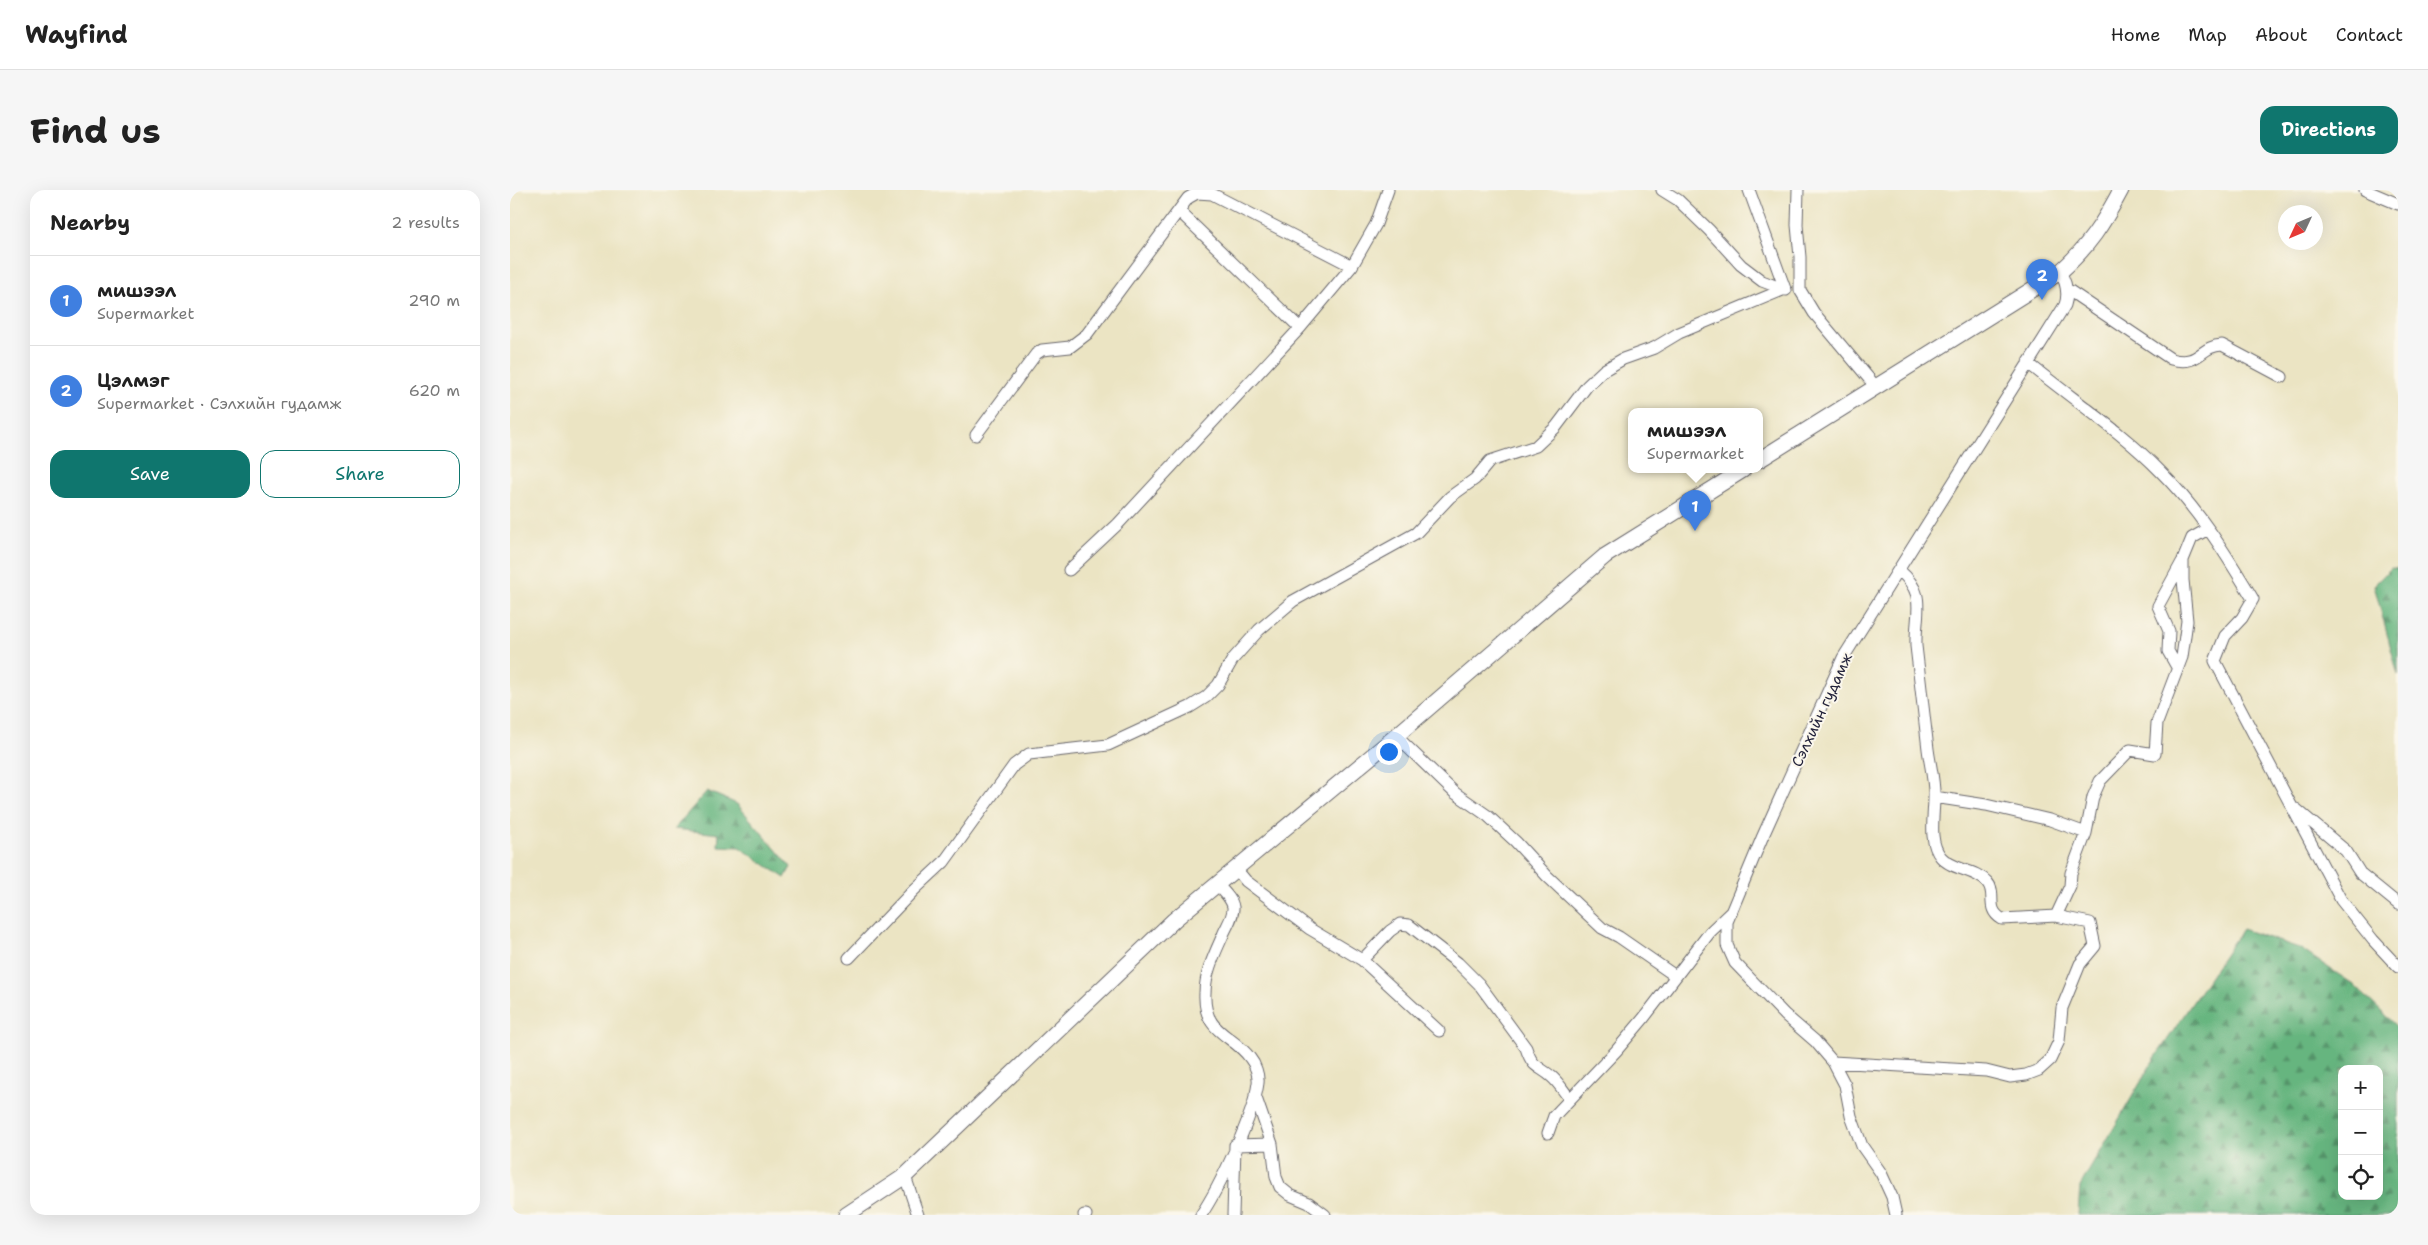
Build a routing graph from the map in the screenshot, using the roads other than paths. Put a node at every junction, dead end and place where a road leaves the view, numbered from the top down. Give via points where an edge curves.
1 (1388, 190) edge
2 (1662, 190) edge
3 (1749, 190) edge
4 (1798, 190) edge
5 (2121, 190) edge
6 (2365, 190) edge
7 (2398, 204) edge
8 (1180, 212) junction
9 (1352, 266) junction
10 (2060, 272) junction
11 (2067, 288) junction
12 (1785, 289) junction
13 (1814, 313) junction
14 (1300, 328) junction
15 (2028, 363) junction
16 (2282, 377) dead end
17 (1876, 387) junction
18 (976, 435) dead end
19 (1763, 458) edge
20 (1738, 473) edge
21 (2208, 529) junction
22 (2183, 560) junction
23 (1069, 570) dead end
24 (1899, 570) junction
25 (2177, 667) junction
26 (1396, 736) junction
27 (1934, 797) junction
28 (2290, 803) junction
29 (2086, 833) junction
30 (1236, 869) junction
31 (1218, 885) junction
32 (2398, 904) edge
33 (1732, 911) junction
34 (2056, 916) junction
35 (849, 958) dead end
36 (1362, 960) junction
37 (2398, 967) edge
38 (1671, 973) dead end
39 (1438, 1031) dead end
40 (1834, 1062) junction
41 (1255, 1095) junction
42 (1570, 1099) junction
43 (1548, 1133) dead end
44 (1272, 1144) junction
45 (1235, 1145) junction
46 (905, 1176) junction
47 (846, 1215) edge
48 (918, 1215) edge
49 (1200, 1215) edge
50 (1233, 1215) edge
51 (1325, 1215) edge
52 (1896, 1215) edge

1 - 9 street via 1376,224
2 - 12 street via 1678,200 1741,265 1762,281
3 - 12 street
4 - 13 street via 1800,290
5 - 10 main road via 2101,228
6 - 7 street
8 - 9 street via 1188,198 1197,192 1212,194
8 - 14 street
8 - 18 street via 1087,334 1070,347 1042,350 1036,354
9 - 14 street
10 - 11 street
10 - 17 main road
11 - 15 street, Сэлхийн гудамж via 2065,305
11 - 16 street via 2172,359 2184,362 2214,345 2222,344
12 - 13 street via 1798,296
12 - 35 street via 1679,333 1604,370 1586,386 1556,427 1536,446 1490,461 1416,533 1293,601 1239,652 1218,685 1190,707 1108,745 1029,754 1022,758 944,862
13 - 17 street
14 - 23 street via 1118,524
15 - 21 street via 2161,472
15 - 24 street, Сэлхийн гудамж
17 - 19 main road
20 - 26 main road via 1605,556
21 - 22 street via 2192,538
21 - 28 street via 2253,599 2242,618 2225,636 2215,661
22 - 25 street via 2187,621 2182,657
22 - 25 street via 2158,606 2169,630 2168,651
24 - 27 street via 1917,588 1916,646
24 - 33 street, Сэлхийн гудамж via 1843,658
25 - 29 street via 2157,723 2155,754 2130,750 2100,780
26 - 30 main road
26 - 38 street via 1455,793 1488,816 1516,842 1602,928
27 - 29 street via 2050,820
27 - 34 street via 1931,828 1939,856 1946,863 1967,869 1988,882 1996,916 2002,919
28 - 32 street via 2346,851 2360,872
28 - 37 street via 2341,900
29 - 34 street via 2071,873 2070,886
30 - 31 main road
30 - 36 street via 1246,881 1310,929
31 - 41 street via 1231,902 1232,914 1210,964 1205,993 1207,1011 1216,1030 1250,1058 1259,1081
31 - 46 main road via 1174,920
33 - 40 street, Сэлхийн гудамж via 1727,945 1735,963
33 - 42 street via 1710,932 1616,1051
34 - 40 street via 2090,923 2095,946 2080,964 2062,1008 2059,1041 2050,1060 2039,1070 2010,1077 1976,1070
36 - 39 street
36 - 42 street via 1390,931 1400,924 1409,925 1458,963 1479,984 1526,1048 1530,1059 1558,1083
40 - 52 street, Сэлхийн гудамж via 1862,1146 1881,1173
41 - 44 street
41 - 45 street
42 - 43 street via 1554,1116
44 - 45 street
44 - 51 street via 1280,1187
45 - 49 street via 1218,1186
45 - 50 street
46 - 47 main road
46 - 48 street

